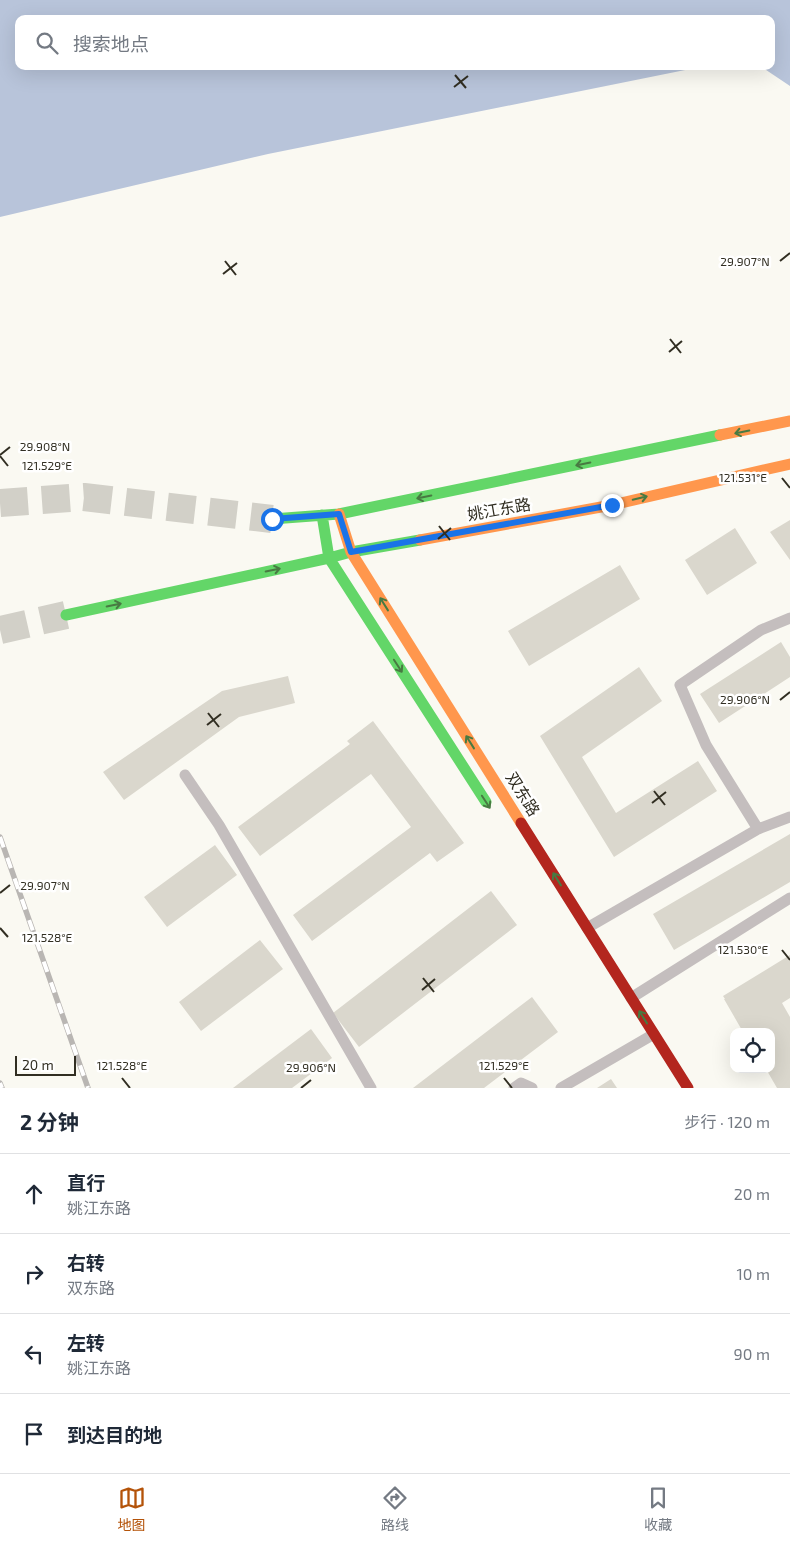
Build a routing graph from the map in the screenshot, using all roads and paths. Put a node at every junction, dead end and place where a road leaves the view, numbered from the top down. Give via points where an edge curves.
1 (790, 421) edge
2 (790, 464) edge
3 (339, 514) junction
4 (322, 516) junction
5 (272, 519) tunnel mouth
6 (351, 552) junction
7 (329, 558) junction
8 (66, 616) tunnel mouth
9 (790, 618) edge
10 (186, 774) dead end
11 (490, 808) dead end
12 (790, 817) edge
13 (758, 828) junction
14 (790, 898) edge
15 (587, 928) junction
16 (631, 998) junction
17 (654, 1034) junction
18 (371, 1088) edge
19 (514, 1088) edge
20 (532, 1088) edge
21 (561, 1088) edge
22 (688, 1088) edge

1 -> 3 main road, 姚江东路
6 -> 2 main road, 姚江东路 via 612,505
3 - 4 main road, 姚江东路
3 - 6 main road, 双东路
4 - 5 main road, 姚江东路
4 - 7 main road
6 - 7 main road, 姚江东路
15 -> 6 main road, 双东路
8 -> 7 main road, 姚江东路
7 -> 11 main road
9 - 13 lane via 761,630 680,685 706,745
10 - 18 lane via 219,825
12 - 13 lane
13 - 15 lane
14 - 16 lane
15 - 16 main road, 双东路
17 -> 16 main road, 双东路
17 - 21 lane
17 - 22 main road, 双东路
19 - 20 lane via 521,1082

